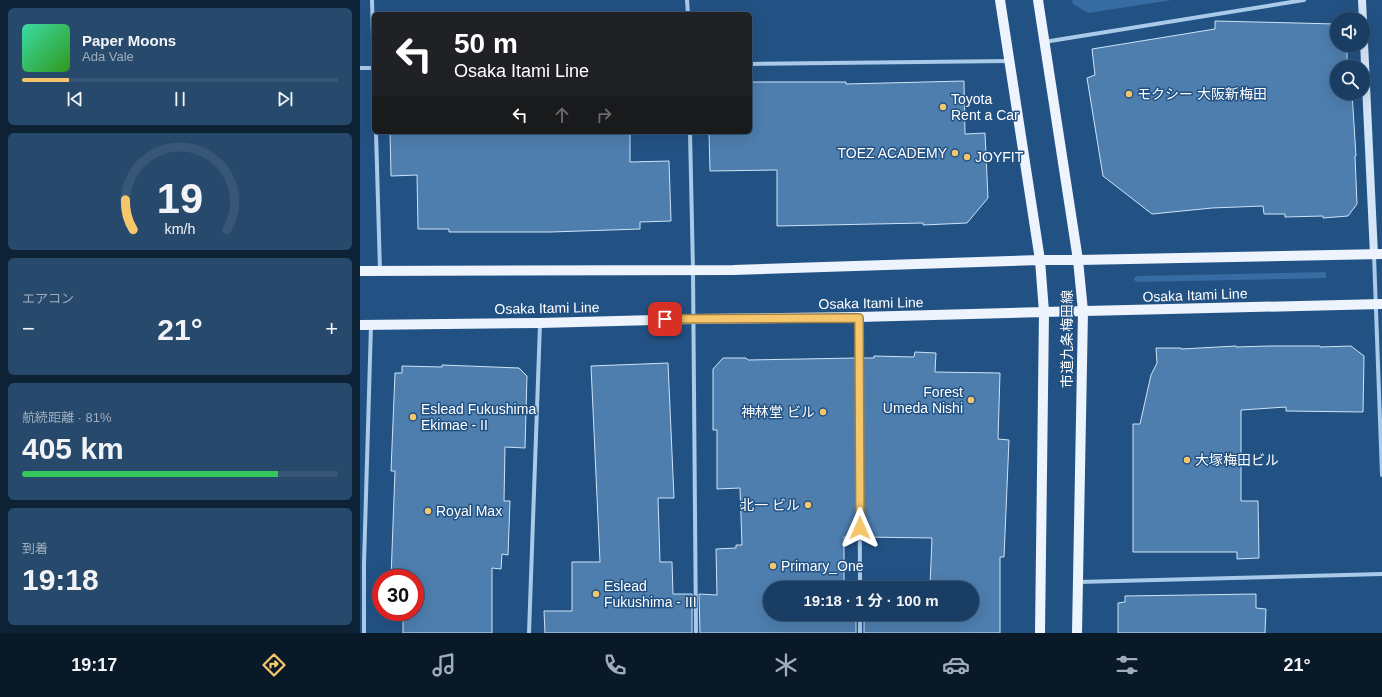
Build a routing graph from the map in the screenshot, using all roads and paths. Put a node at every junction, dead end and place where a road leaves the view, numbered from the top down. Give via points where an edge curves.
1 (372, 0) edge
2 (687, 0) edge
3 (1000, 0) edge
4 (1038, 0) edge
5 (1304, 0) edge
6 (1362, 0) edge
7 (372, 12) edge
8 (688, 12) edge
9 (1044, 42) junction
10 (1010, 61) junction
11 (752, 64) edge
12 (360, 68) edge
13 (372, 68) edge
14 (376, 134) edge
15 (690, 134) edge
16 (1378, 255) edge
17 (1040, 260) junction
18 (1078, 260) junction
19 (693, 270) junction
20 (380, 271) junction
21 (360, 272) edge
22 (1379, 304) edge
23 (1044, 312) junction
24 (1083, 312) junction
25 (859, 318) junction
26 (693, 319) junction
27 (540, 323) junction
28 (360, 325) edge
29 (371, 325) junction
30 (1382, 474) edge
31 (362, 564) edge
32 (1382, 574) edge
33 (860, 581) edge
34 (1078, 582) junction
35 (860, 621) edge
36 (364, 633) edge
37 (529, 633) edge
38 (696, 633) edge
39 (860, 633) edge
40 (1040, 633) edge
41 (1077, 633) edge

1 - 7 street
2 - 8 street
3 - 10 main road, 市道九条梅田線
4 - 9 main road, 市道九条梅田線
5 - 9 street
6 - 16 street
9 - 18 main road, 市道九条梅田線
10 - 11 street
10 - 17 main road, 市道九条梅田線
12 - 13 street
14 - 20 street
15 - 19 street
16 - 18 main road
16 - 22 street
17 - 18 main road
17 - 19 main road
17 - 23 main road, 市道九条梅田線
18 - 24 main road, 市道九条梅田線
19 - 20 main road
19 - 26 street
20 - 21 main road
22 - 24 main road, Osaka Itami Line
22 - 30 street
23 - 24 main road, Osaka Itami Line
23 - 25 main road, Osaka Itami Line
23 - 40 main road, 市道九条梅田線
24 - 34 main road, 市道九条梅田線
25 - 26 main road, Osaka Itami Line
25 - 33 street
26 - 27 main road, Osaka Itami Line
26 - 38 street
27 - 29 main road, Osaka Itami Line
27 - 37 street
28 - 29 main road, Osaka Itami Line
29 - 31 street
31 - 36 street
32 - 34 street
34 - 41 main road, 市道九条梅田線
35 - 39 street

